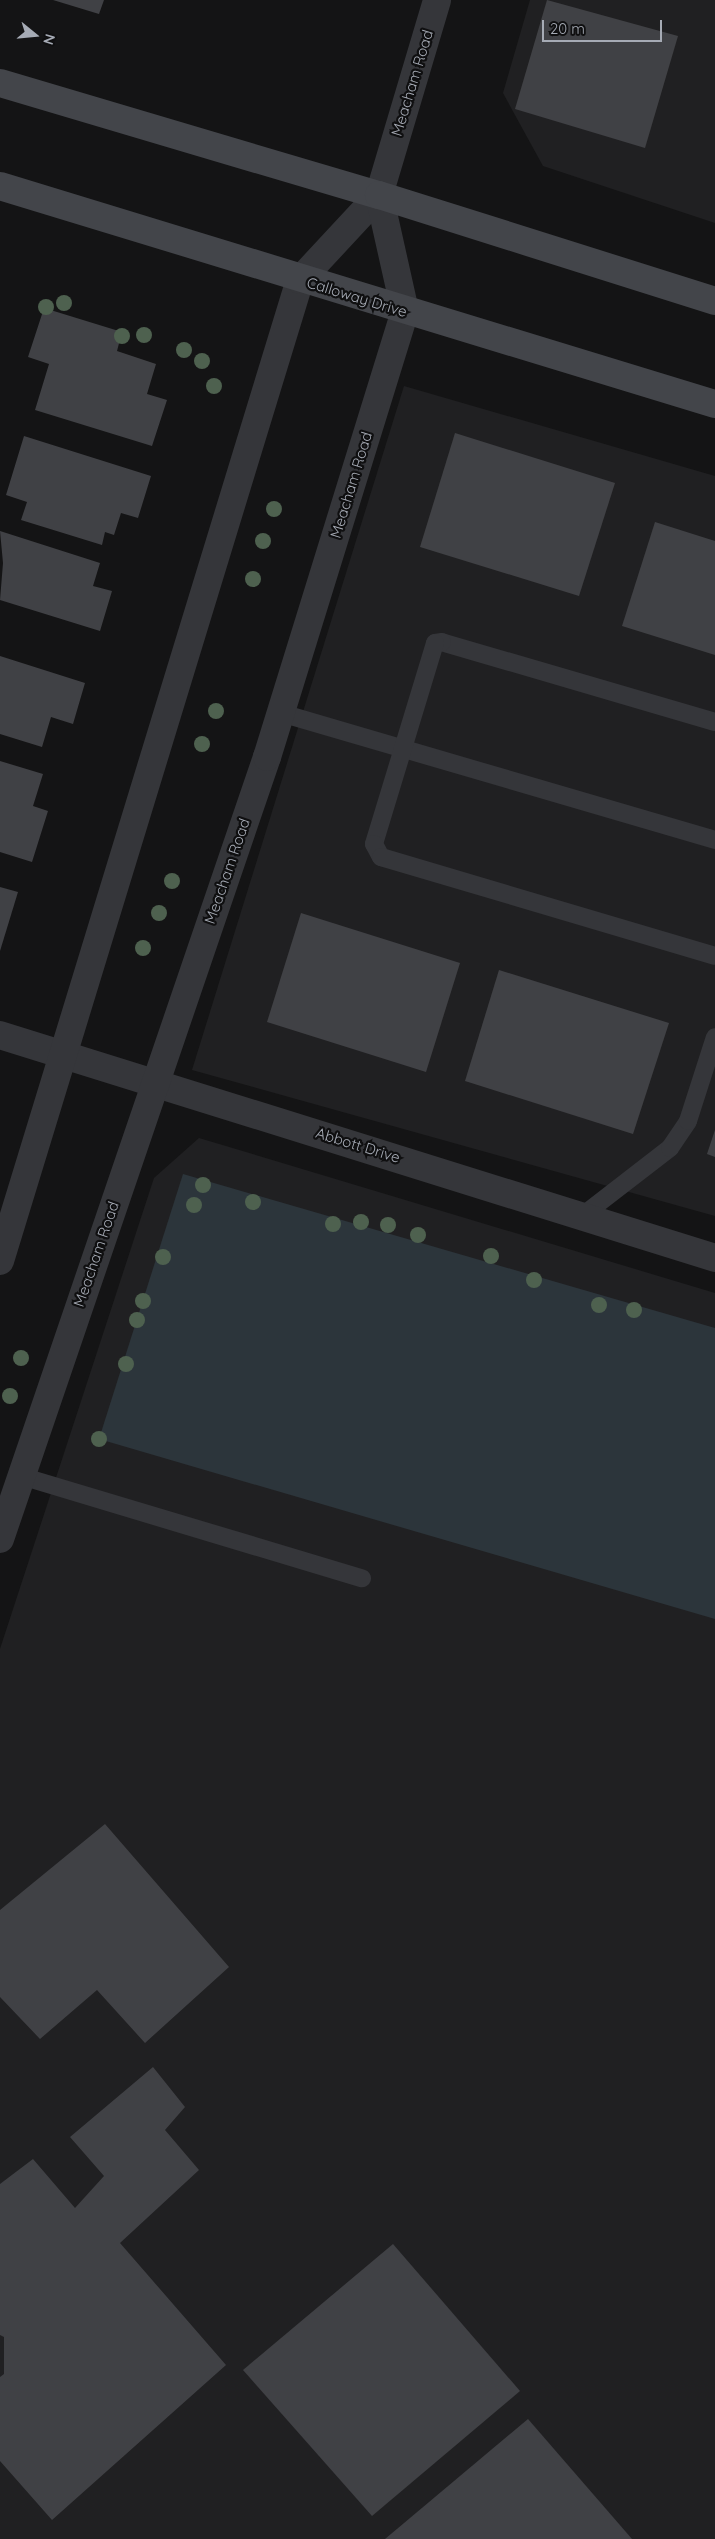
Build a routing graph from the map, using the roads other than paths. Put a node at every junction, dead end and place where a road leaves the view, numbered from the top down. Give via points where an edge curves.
1 (437, 0) edge
2 (0, 83) edge
3 (0, 186) edge
4 (379, 195) junction
5 (300, 280) junction
6 (715, 301) edge
7 (405, 311) junction
8 (715, 404) edge
9 (281, 713) junction
10 (715, 722) edge
11 (401, 748) junction
12 (715, 840) edge
13 (715, 956) edge
14 (0, 1035) edge
15 (715, 1037) edge
16 (64, 1053) junction
17 (154, 1081) junction
18 (582, 1216) junction
19 (715, 1258) edge
20 (0, 1261) edge
21 (21, 1476) junction
22 (0, 1539) edge
23 (362, 1578) dead end

1 - 4 street, Meacham Road
2 - 4 main road
3 - 5 main road, Calloway Drive
4 - 5 street, Meacham Road
4 - 6 main road
4 - 7 street, Meacham Road
5 - 7 main road, Calloway Drive
5 - 16 street, Meacham Road
7 - 8 main road, Calloway Drive
7 - 9 street, Meacham Road
9 - 11 lane
9 - 17 street, Meacham Road
10 - 11 lane via 442,642 430,649
11 - 12 lane
11 - 13 lane via 374,844 381,857
14 - 16 street, Abbott Drive
15 - 18 lane via 688,1121 670,1148
16 - 17 street, Abbott Drive
16 - 20 street, Meacham Road
17 - 18 street, Abbott Drive
17 - 21 street, Meacham Road
18 - 19 street, Abbott Drive
21 - 22 street, Meacham Road
21 - 23 lane

